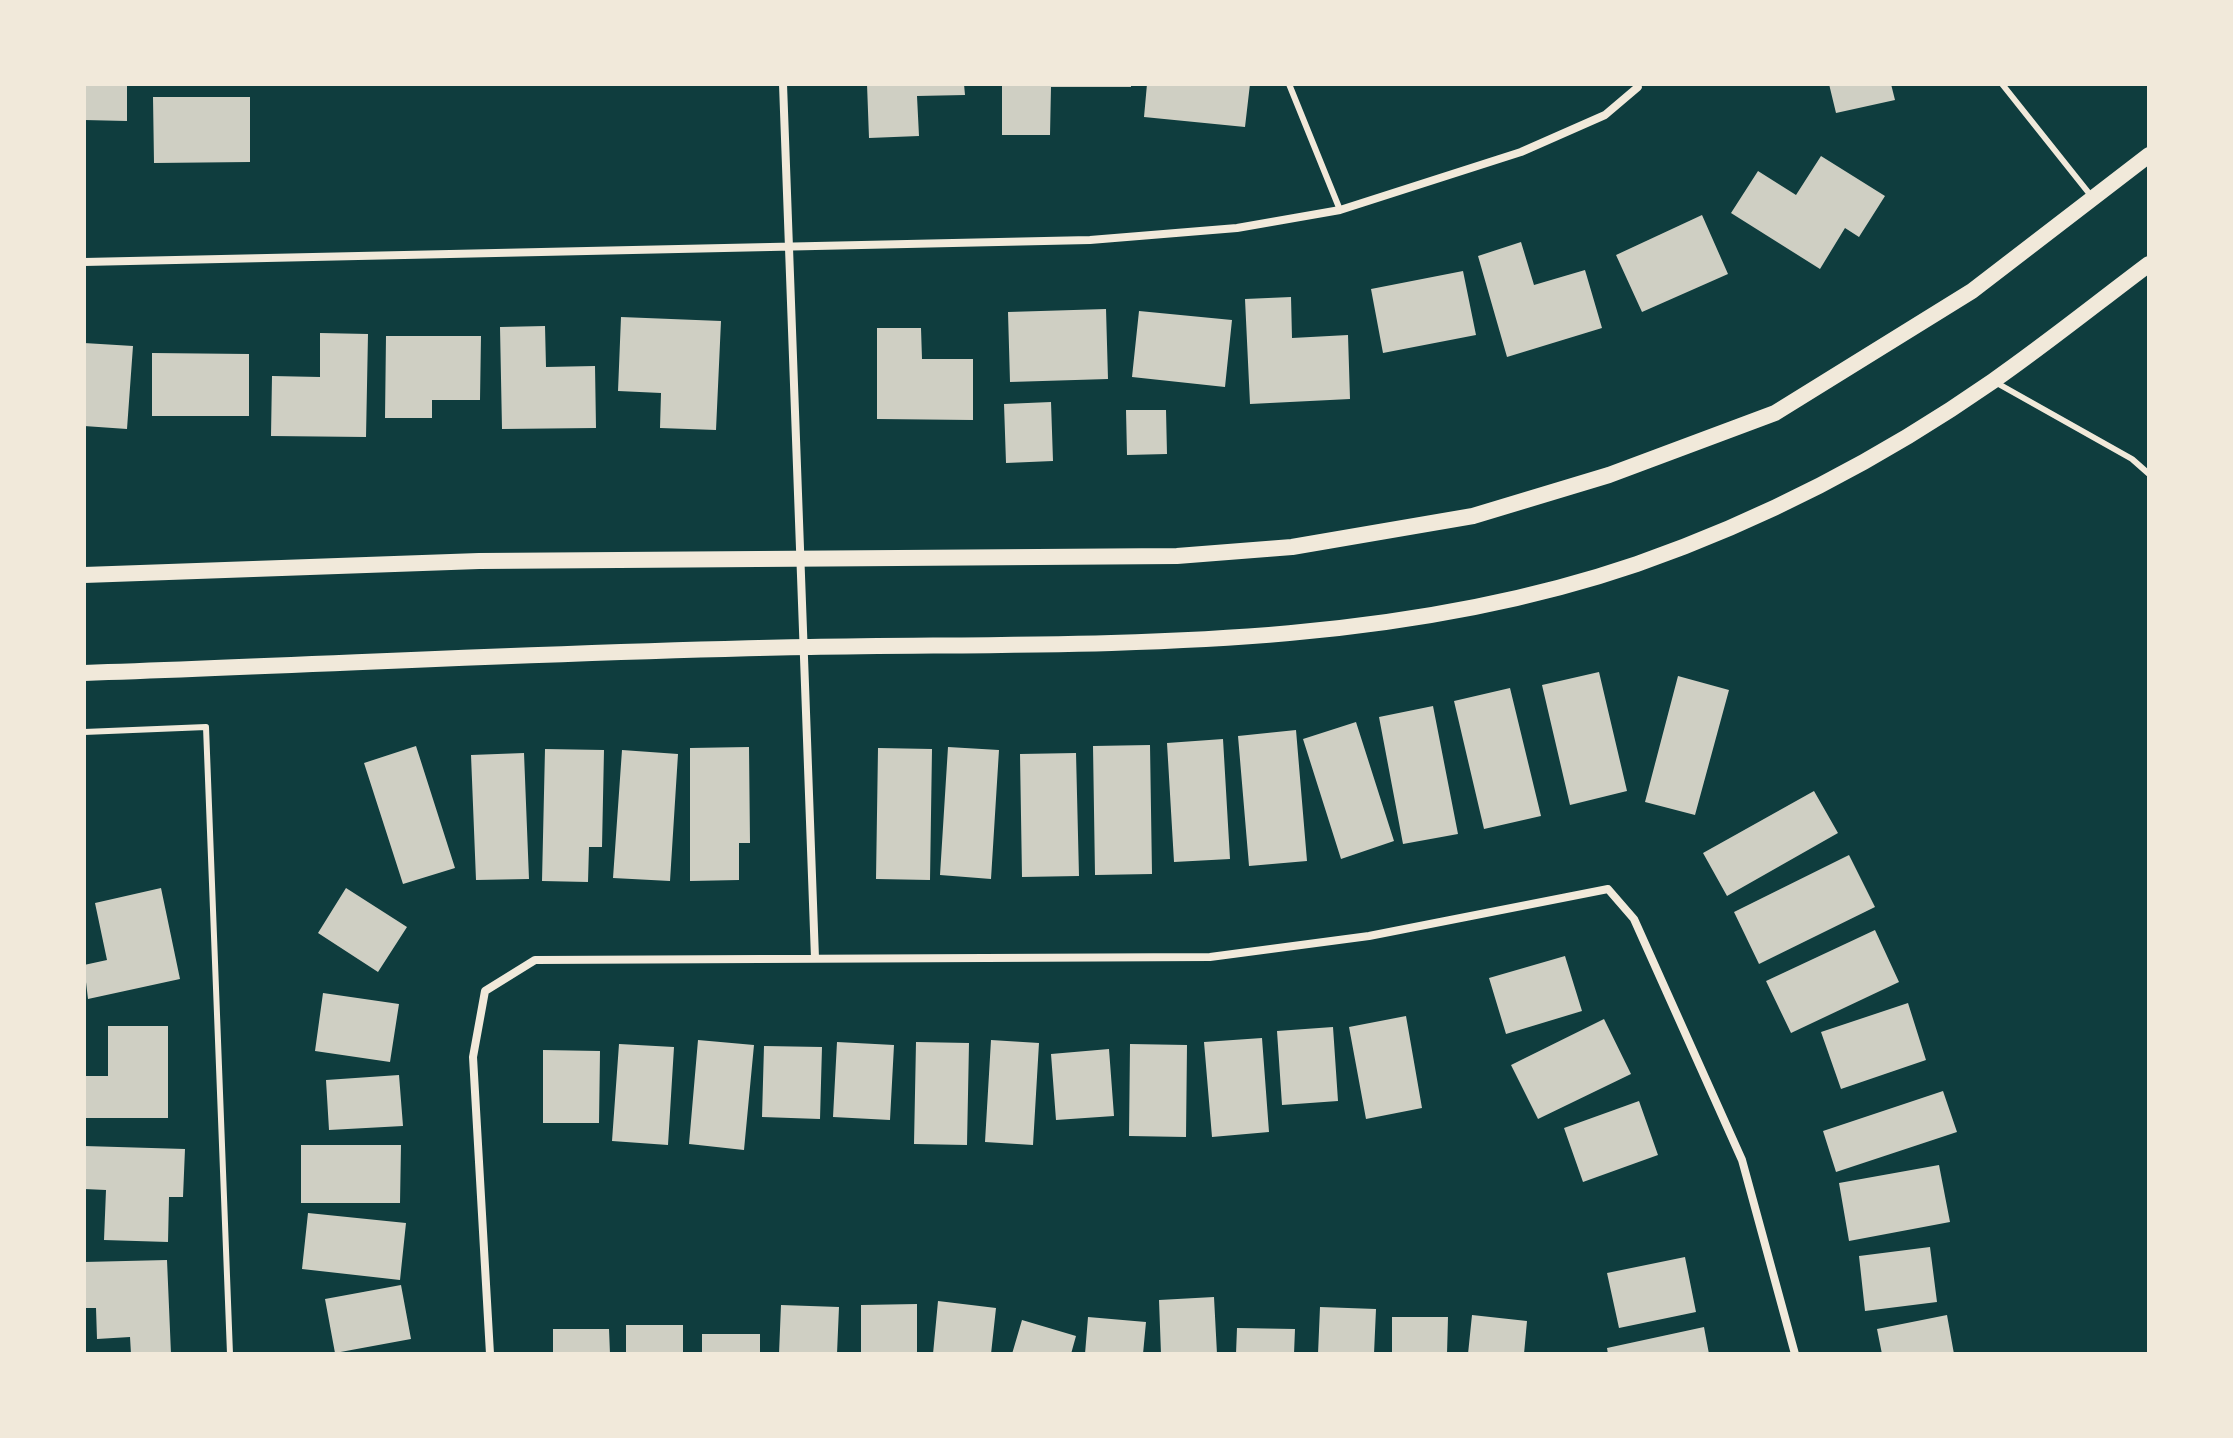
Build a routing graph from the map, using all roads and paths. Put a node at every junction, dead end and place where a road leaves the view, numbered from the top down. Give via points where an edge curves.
1 (783, 84) edge
2 (1289, 84) edge
3 (2002, 84) edge
4 (1637, 85) edge
5 (2149, 155) edge
6 (2094, 199) junction
7 (1340, 210) junction
8 (790, 244) junction
9 (84, 262) edge
10 (2149, 264) edge
11 (1993, 381) junction
12 (2149, 474) edge
13 (799, 559) junction
14 (84, 575) edge
15 (803, 647) junction
16 (84, 673) edge
17 (84, 732) edge
18 (815, 958) junction
19 (230, 1354) edge
20 (490, 1354) edge
21 (1795, 1354) edge

1 - 8 street
2 - 7 lane
3 - 6 lane
4 - 7 street via 1605,115 1521,152
5 - 6 main road
6 - 13 main road via 1972,291 1775,413 1609,475 1473,516 1292,547 1177,556
7 - 8 street via 1237,228 1090,240
8 - 9 street
8 - 13 street
10 - 11 main road
11 - 12 lane via 2132,459
11 - 15 main road via 1906,438 1799,496 1637,563 1502,601 1318,632 1200,640
13 - 14 main road via 479,561
13 - 15 street
15 - 16 main road
15 - 18 street
17 - 19 lane via 206,727
18 - 20 street via 535,960 485,991 473,1057
18 - 21 street via 1210,957 1369,936 1608,889 1634,919 1742,1160

